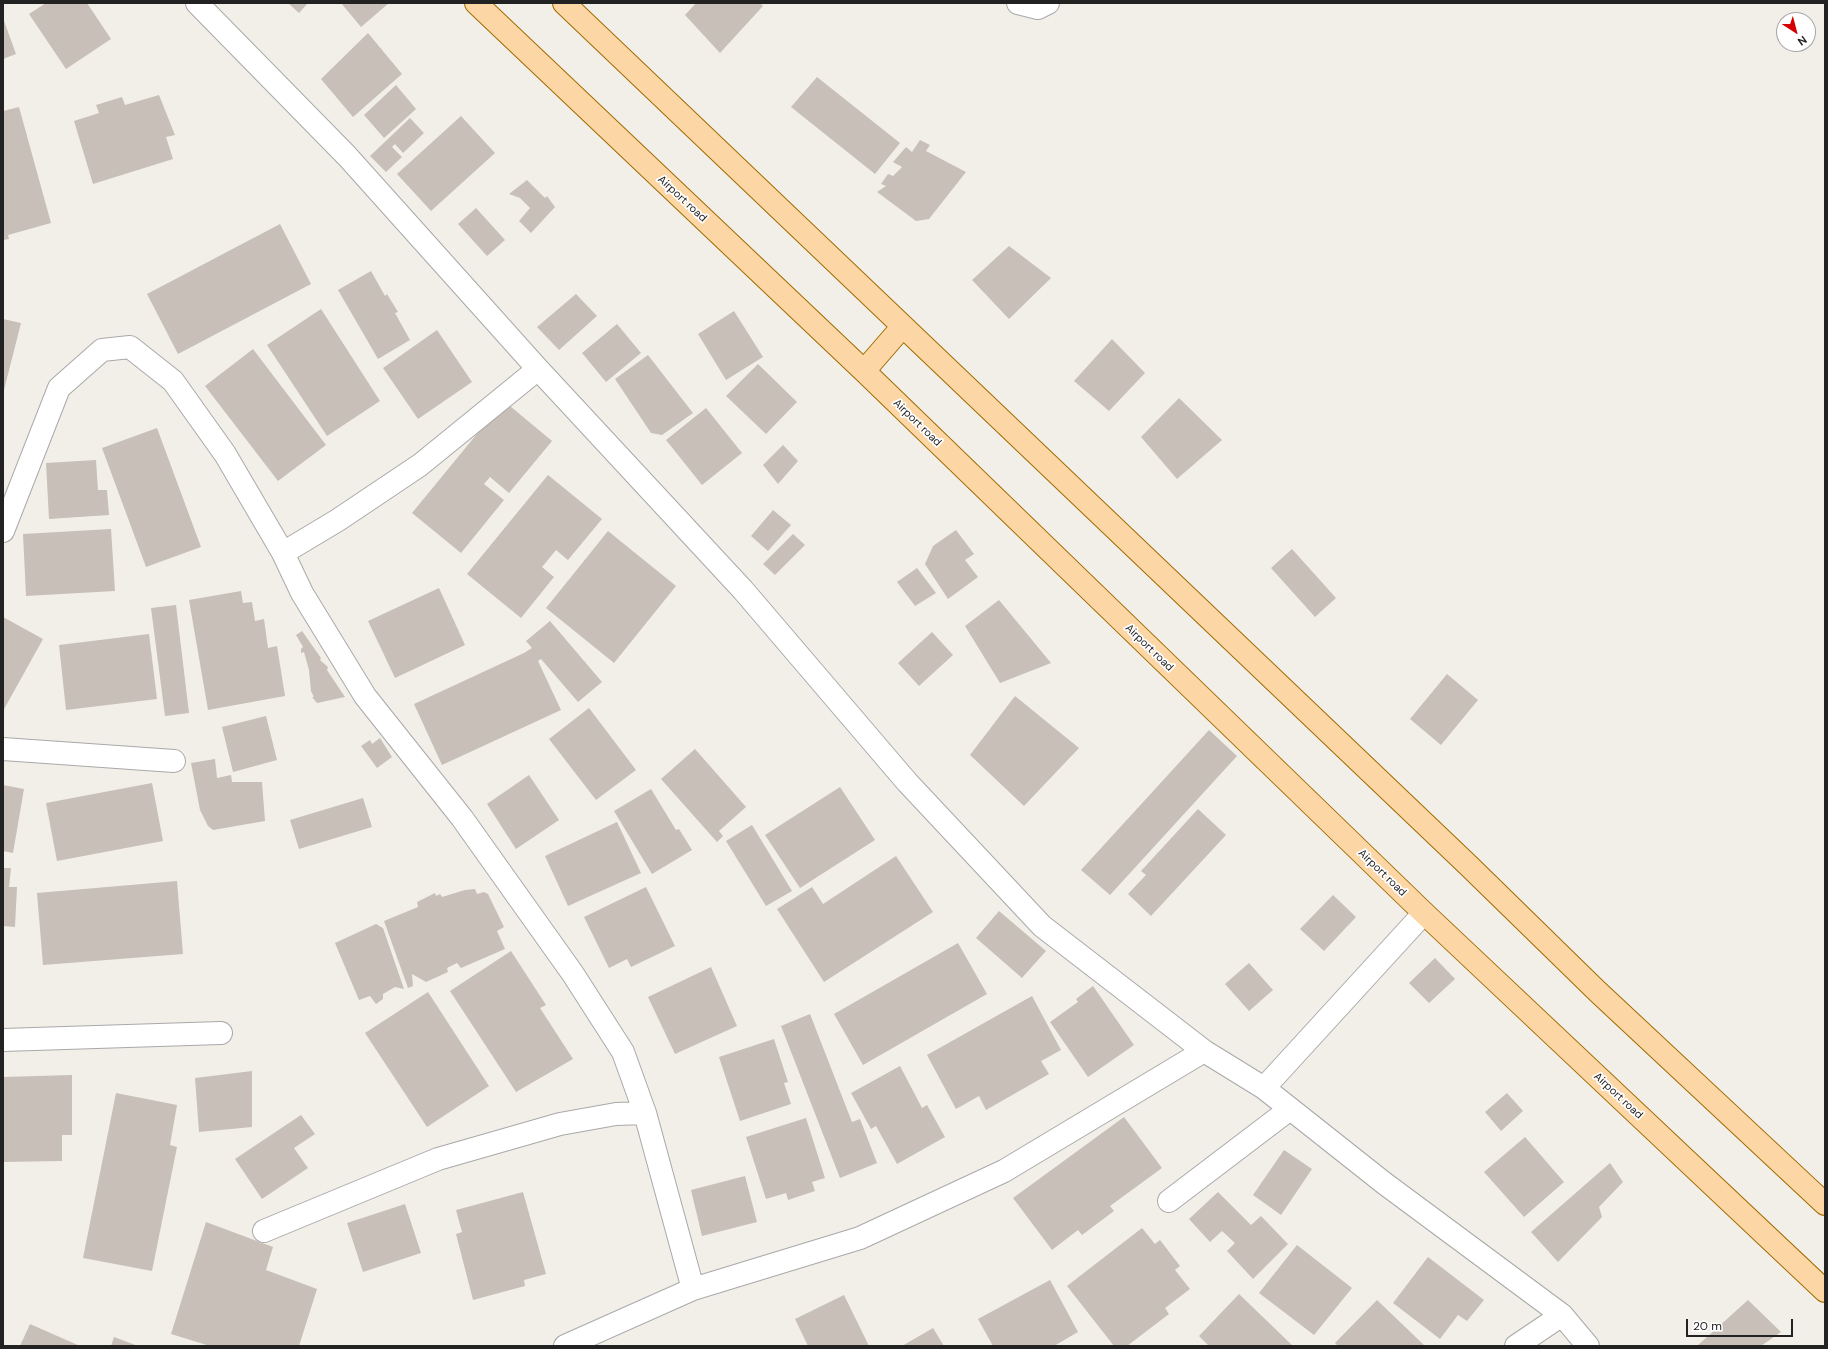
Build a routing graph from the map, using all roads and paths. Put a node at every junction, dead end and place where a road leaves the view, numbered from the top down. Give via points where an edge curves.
1 (197, 3) edge
2 (476, 3) edge
3 (564, 3) edge
4 (1018, 3) edge
5 (1048, 3) edge
6 (903, 326) junction
7 (538, 369) junction
8 (864, 371) junction
9 (3, 531) edge
10 (283, 553) junction
11 (3, 749) edge
12 (174, 761) dead end
13 (1424, 913) junction
14 (221, 1033) dead end
15 (3, 1040) edge
16 (1204, 1051) junction
17 (1264, 1088) junction
18 (1290, 1109) junction
19 (645, 1113) junction
20 (1169, 1202) dead end
21 (1825, 1204) edge
22 (264, 1231) dead end
23 (693, 1289) junction
24 (1825, 1291) edge
25 (1562, 1315) junction
26 (565, 1346) edge
27 (1516, 1346) edge
28 (1588, 1346) edge

1 - 7 street via 347,156
2 - 8 main road, Airport road
3 - 6 main road
4 - 5 street via 1038,8
6 - 8 main road
6 - 21 main road via 1597,991
7 - 10 street via 420,465
7 - 16 street via 743,590 907,782 1042,926
8 - 13 main road, Airport road
9 - 10 street via 59,388 102,350 130,347 172,381 225,454
10 - 19 street via 302,593 365,696 462,818 573,974 623,1052
11 - 12 street
13 - 17 street
13 - 24 main road, Airport road
14 - 15 street
16 - 17 street
16 - 23 street via 1004,1171 860,1238
17 - 18 street
18 - 20 street
18 - 25 street
19 - 22 street via 616,1114 560,1124 438,1159
19 - 23 street
23 - 26 street
25 - 27 street
25 - 28 street

